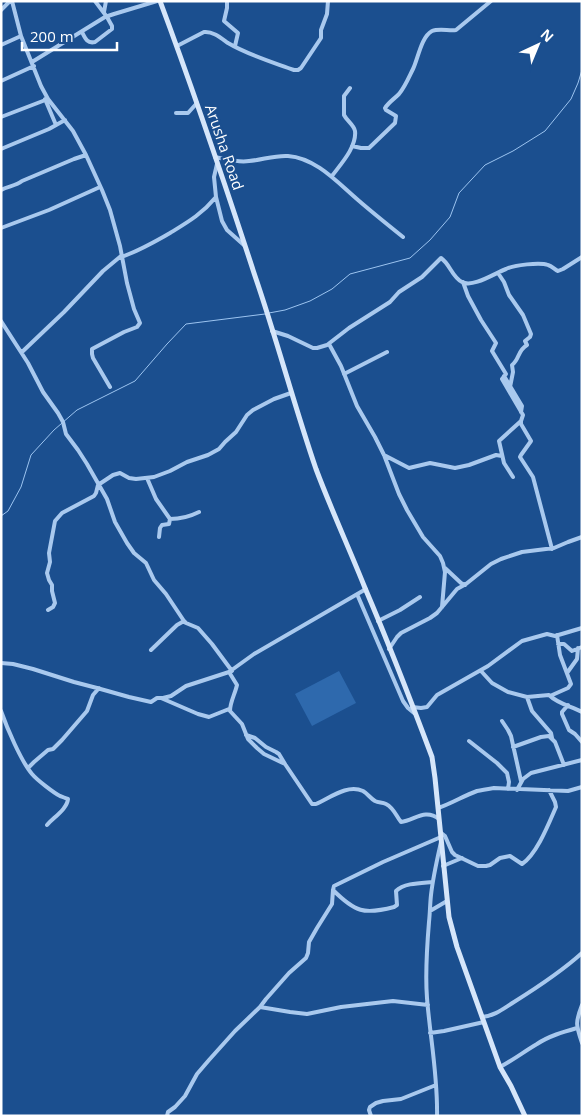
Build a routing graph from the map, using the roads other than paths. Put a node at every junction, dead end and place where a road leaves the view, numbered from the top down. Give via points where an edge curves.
1 (11, 1) edge
2 (95, 1) edge
3 (106, 1) edge
4 (158, 1) edge
5 (227, 1) edge
6 (328, 1) edge
7 (491, 1) edge
8 (1, 10) edge
9 (104, 12) junction
10 (107, 17) junction
11 (82, 32) junction
12 (21, 36) junction
13 (1, 45) edge
14 (176, 46) junction
15 (235, 46) junction
16 (33, 64) junction
17 (1, 81) edge
18 (350, 88) dead end
19 (46, 99) junction
20 (197, 104) junction
21 (176, 113) dead end
22 (1, 117) edge
23 (65, 120) junction
24 (56, 125) junction
25 (352, 146) junction
26 (1, 149) edge
27 (86, 155) junction
28 (215, 157) junction
29 (217, 164) junction
30 (332, 176) junction
31 (100, 186) junction
32 (1, 190) edge
33 (216, 197) junction
34 (1, 228) edge
35 (403, 237) dead end
36 (245, 246) junction
37 (582, 256) edge
38 (121, 257) junction
39 (498, 273) junction
40 (463, 282) junction
41 (1, 321) edge
42 (272, 331) junction
43 (329, 344) junction
44 (22, 352) junction
45 (387, 352) dead end
46 (344, 374) junction
47 (504, 376) junction
48 (110, 387) dead end
49 (510, 387) junction
50 (291, 393) junction
51 (521, 412) junction
52 (521, 421) junction
53 (384, 456) junction
54 (502, 456) junction
55 (513, 477) dead end
56 (147, 478) junction
57 (98, 485) junction
58 (199, 512) dead end
59 (170, 519) junction
60 (160, 537) dead end
61 (582, 537) edge
62 (552, 548) junction
63 (445, 568) junction
64 (465, 585) junction
65 (366, 589) junction
66 (357, 594) junction
67 (420, 597) dead end
68 (442, 606) junction
69 (48, 610) dead end
70 (184, 621) junction
71 (378, 621) junction
72 (582, 628) edge
73 (558, 635) junction
74 (558, 644) junction
75 (580, 648) edge
76 (390, 649) junction
77 (151, 650) dead end
78 (1, 663) edge
79 (480, 670) junction
80 (230, 671) junction
81 (567, 673) junction
82 (98, 688) junction
83 (550, 696) junction
84 (527, 697) junction
85 (161, 698) junction
86 (568, 705) junction
87 (1, 710) edge
88 (229, 710) junction
89 (413, 710) junction
90 (582, 712) edge
91 (502, 722) dead end
92 (246, 735) junction
93 (552, 738) junction
94 (469, 741) dead end
95 (582, 742) edge
96 (513, 747) junction
97 (582, 760) edge
98 (285, 764) junction
99 (564, 765) junction
100 (28, 768) junction
101 (521, 781) junction
102 (582, 788) edge
103 (508, 789) junction
104 (517, 790) junction
105 (549, 790) junction
106 (438, 808) junction
107 (439, 819) junction
108 (47, 825) dead end
109 (441, 836) junction
110 (462, 858) junction
111 (444, 866) junction
112 (432, 882) junction
113 (332, 890) junction
114 (447, 901) junction
115 (430, 911) junction
116 (582, 953) edge
117 (428, 1005) junction
118 (582, 1005) edge
119 (260, 1007) junction
120 (483, 1020) junction
121 (577, 1028) junction
122 (430, 1033) junction
123 (582, 1043) edge
124 (500, 1067) junction
125 (436, 1085) junction
126 (167, 1116) edge
127 (371, 1116) edge
128 (437, 1116) edge
129 (525, 1116) edge

1 - 8 street
1 - 12 street
2 - 9 street
3 - 9 street
4 - 10 street
4 - 14 main road, Arusha Road
5 - 15 street via 224,22 238,33
6 - 15 street via 328,14 320,38 298,70
7 - 25 street via 456,30 433,30 430,33 402,90 385,108 396,116 396,123 369,148
9 - 10 street
10 - 11 street
10 - 11 street via 112,29 95,42 87,41
11 - 16 street
12 - 13 street
12 - 16 street
14 - 15 street via 204,32
14 - 20 main road, Arusha Road
16 - 17 street
16 - 19 street
18 - 25 street via 344,99 345,118 355,132
19 - 22 street
19 - 23 street
19 - 24 street
20 - 21 street via 188,113
20 - 28 main road, Arusha Road
23 - 24 street
23 - 27 street
24 - 26 street
25 - 30 street
27 - 31 street
27 - 32 street
28 - 29 main road, Arusha Road
28 - 30 street via 248,162 288,156 304,160
29 - 33 street via 214,177
29 - 36 main road, Arusha Road
30 - 35 street
31 - 34 street
31 - 38 street via 110,210
33 - 36 street via 224,226
33 - 38 street via 181,227
36 - 42 main road, Arusha Road
37 - 39 street via 558,271 536,264 515,266
38 - 44 street
38 - 48 street via 140,323 138,327 92,349 93,358
39 - 40 street via 471,283
39 - 49 street via 531,334 525,341 527,346 520,350 512,365
40 - 43 street via 441,258 390,302
40 - 47 street via 496,343 492,351 506,373
41 - 44 street
42 - 43 street via 313,348
42 - 50 main road, Arusha Road
43 - 46 street
44 - 57 street
45 - 46 street
46 - 53 street
47 - 49 street
47 - 51 street via 502,379
49 - 51 street via 522,406
50 - 56 street via 253,410 214,453
50 - 65 main road, Arusha Road via 320,478
51 - 52 street via 524,416
52 - 54 street via 499,441
52 - 62 street via 531,441 520,457 533,477
53 - 54 street via 409,468 430,463 455,468
53 - 63 street via 414,522 440,556
54 - 55 street
56 - 57 street via 134,479 120,473
56 - 59 street
57 - 69 street via 94,496 62,513 56,521 47,573 55,603
57 - 70 street via 127,543 146,563 154,580
58 - 59 street
59 - 60 street via 169,524 160,528
61 - 62 street
62 - 64 street via 501,559
63 - 64 street
63 - 68 street
64 - 68 street
65 - 66 street
65 - 71 main road, Arusha Road
66 - 80 street
66 - 89 street via 403,701
67 - 71 street
68 - 76 street via 430,618 401,633
70 - 77 street
70 - 80 street via 198,628
71 - 76 main road, Arusha Road
72 - 73 street
73 - 74 street
73 - 79 street via 547,634 522,641
74 - 75 street via 564,644 572,651
74 - 81 street
75 - 81 street
76 - 89 main road, Arusha Road
78 - 82 street
79 - 84 street via 492,683
79 - 89 street via 437,695 427,707
80 - 85 street
80 - 88 street via 237,685
81 - 83 street via 571,686
82 - 85 street via 151,702
82 - 100 street via 87,711 62,740
83 - 84 street
83 - 86 street
84 - 93 street via 532,712
85 - 88 street via 210,718
86 - 90 street
86 - 95 street via 562,714 569,730
87 - 100 street
88 - 92 street via 242,724
89 - 106 main road, Arusha Road via 432,760
91 - 96 street via 510,733
92 - 98 street via 260,751
92 - 98 street via 279,754
93 - 96 street via 546,736
93 - 99 street
94 - 103 street via 507,773
96 - 101 street
97 - 99 street
98 - 107 street via 313,805 352,788 389,806 401,822 425,814
99 - 101 street via 531,773
100 - 108 street via 40,781 68,799 64,808
101 - 104 street
102 - 105 street
103 - 104 street
103 - 106 street via 476,792
104 - 105 street
105 - 110 street via 556,807 540,842 525,862 522,864 510,856 482,867
106 - 107 main road, Arusha Road
107 - 109 main road, Arusha Road
109 - 110 street via 445,836 452,852
109 - 111 main road, Arusha Road
109 - 112 street
109 - 113 street via 336,884
110 - 111 street
111 - 114 main road, Arusha Road
112 - 113 street via 399,888 396,891 397,905 374,912 350,906
112 - 115 street
113 - 119 street via 332,904 309,942 306,958
114 - 115 street
114 - 120 main road, Arusha Road via 456,947
115 - 117 street via 426,964
116 - 120 street via 563,970
117 - 119 street via 394,1001 310,1014
117 - 122 street
118 - 121 street via 576,1019
119 - 126 street via 209,1060
120 - 122 street
120 - 124 main road, Arusha Road
121 - 123 street
121 - 124 street via 537,1044
122 - 125 street
124 - 129 main road, Arusha Road
125 - 127 street via 401,1099 372,1105 369,1110
125 - 128 street

